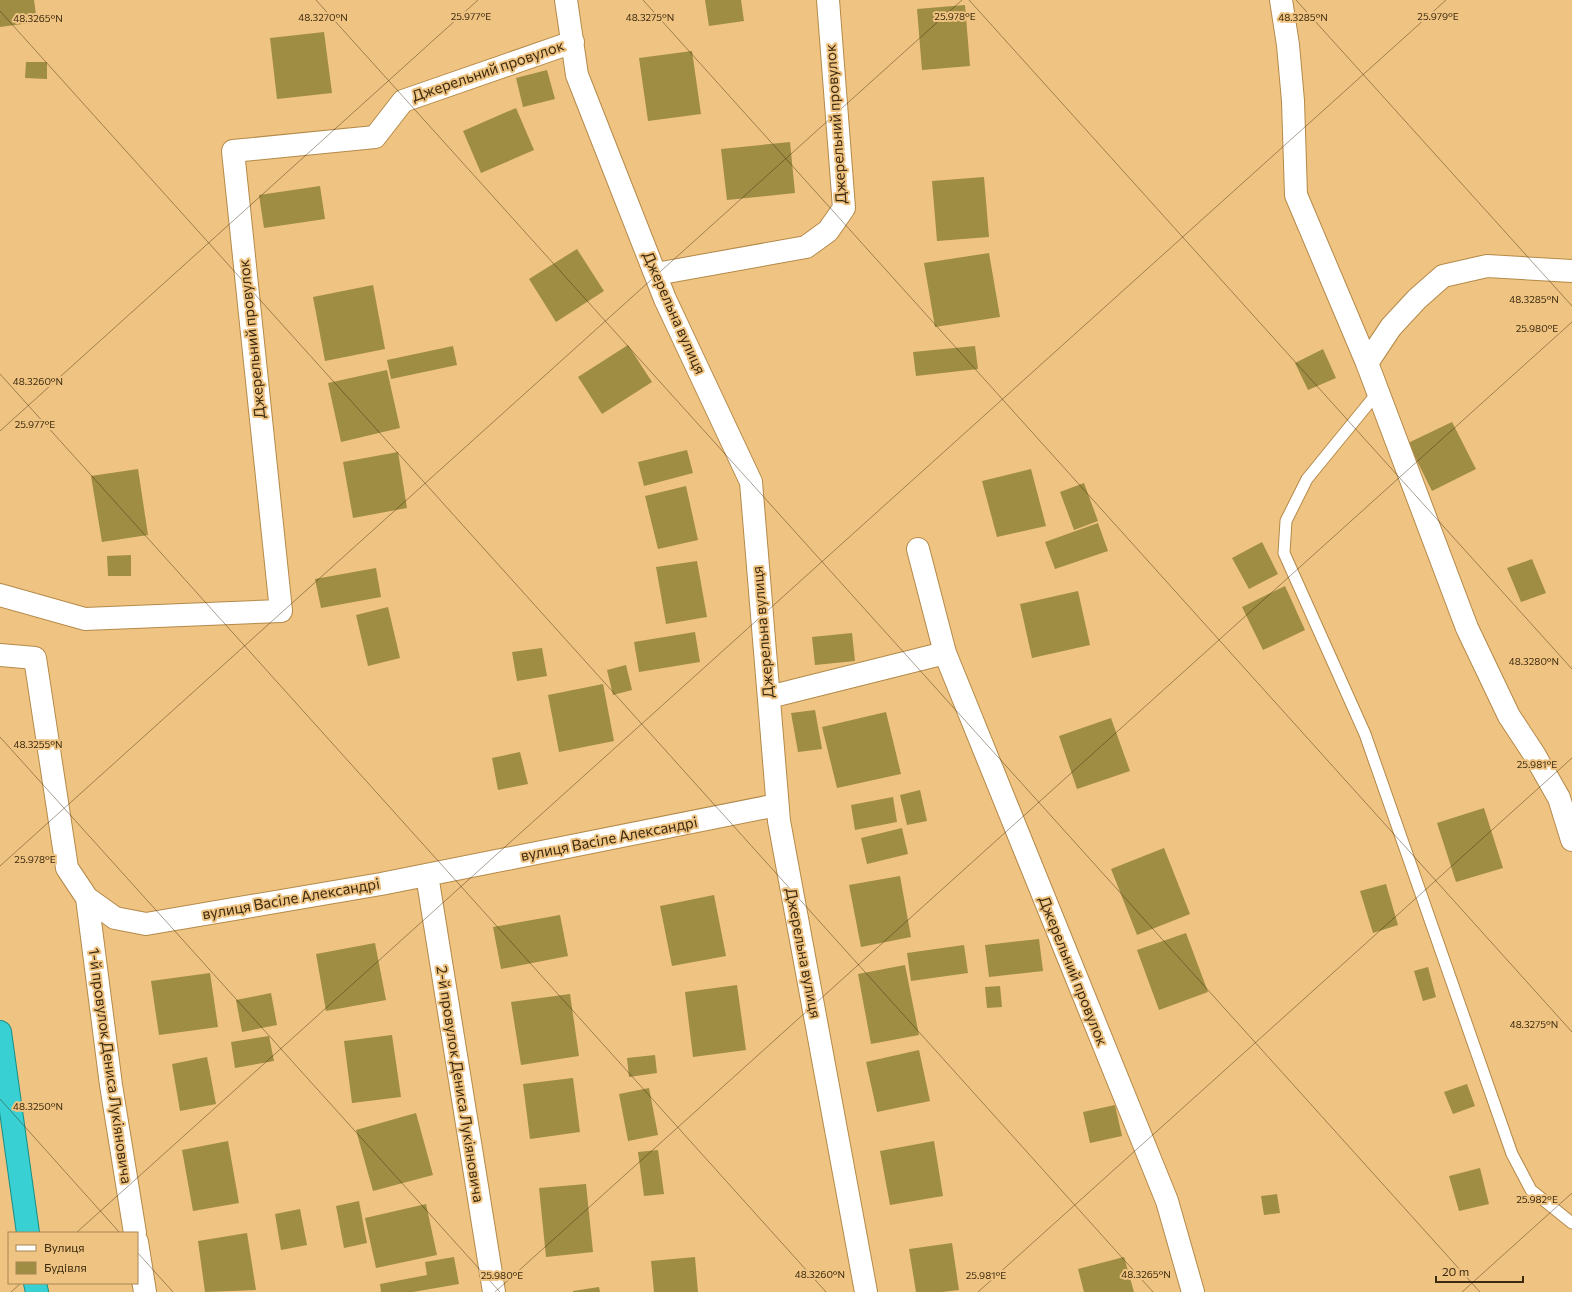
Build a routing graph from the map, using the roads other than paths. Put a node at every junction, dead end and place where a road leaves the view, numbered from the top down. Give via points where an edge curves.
1 (566, 0) edge
2 (828, 0) edge
3 (1281, 0) edge
4 (573, 42) junction
5 (1572, 271) edge
6 (656, 274) junction
7 (1367, 363) junction
8 (1378, 392) junction
9 (918, 549) dead end
10 (0, 595) edge
11 (945, 653) junction
12 (0, 655) edge
13 (769, 697) junction
14 (778, 805) junction
15 (1572, 840) edge
16 (427, 875) junction
17 (87, 898) junction
18 (0, 1032) edge
19 (1572, 1223) edge
20 (28, 1232) edge
21 (135, 1232) edge
22 (138, 1248) edge
23 (145, 1292) edge
24 (494, 1292) edge
25 (866, 1292) edge
26 (1193, 1292) edge

1 - 4 street, Джерельна вулиця
2 - 6 street, Джерельний провулок via 844,208 828,231 806,248
3 - 7 street via 1293,101 1296,195
4 - 6 street, Джерельна вулиця via 577,75
4 - 10 street, Джерельний провулок via 403,101 375,137 233,151 281,611 85,619
5 - 7 street via 1487,266 1443,276 1391,327
6 - 13 street, Джерельна вулиця via 751,482
7 - 8 street
8 - 15 street via 1466,628 1509,716 1559,798
8 - 19 lane via 1307,479 1286,521 1284,553 1365,734 1512,1154 1531,1190
9 - 11 street, Джерельний провулок
11 - 13 street
11 - 26 street, Джерельний провулок via 1167,1201
12 - 17 street, вулиця Васіле Александрі via 35,658 68,868
13 - 14 street, Джерельна вулиця
14 - 16 street, вулиця Васіле Александрі
14 - 25 street, Джерельна вулиця
16 - 17 street, вулиця Васіле Александрі via 146,924 115,918
16 - 24 street, 2-й провулок Дениса Лукіяновича
17 - 21 street, 1-й провулок Дениса Лукіяновича via 111,1085
18 - 20 highway
22 - 23 street

